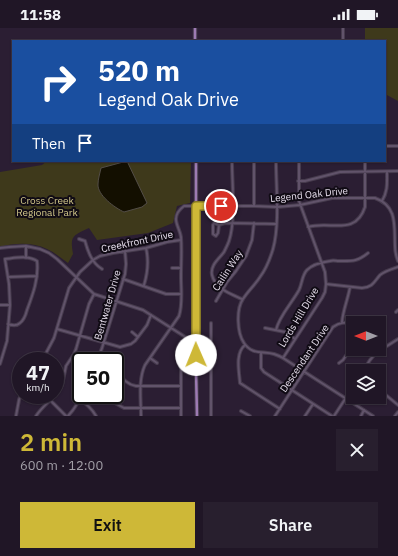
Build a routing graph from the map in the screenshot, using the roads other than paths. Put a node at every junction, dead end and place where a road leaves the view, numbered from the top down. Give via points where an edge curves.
1 (195, 28) edge
2 (343, 28) edge
3 (195, 40) edge
4 (343, 40) edge
5 (386, 146) edge
6 (398, 146) edge
7 (196, 162) edge
8 (232, 162) edge
9 (254, 162) edge
10 (276, 162) edge
11 (298, 162) edge
12 (364, 162) edge
13 (365, 171) junction
14 (398, 171) edge
15 (387, 172) junction
16 (298, 181) junction
17 (365, 198) junction
18 (382, 201) junction
19 (300, 205) junction
20 (196, 206) junction
21 (233, 206) junction
22 (254, 206) junction
23 (277, 207) junction
24 (232, 223) junction
25 (254, 223) junction
26 (276, 224) junction
27 (218, 225) junction
28 (396, 226) edge
29 (308, 227) junction
30 (79, 239) dead end
31 (181, 240) junction
32 (26, 246) junction
33 (0, 248) edge
34 (146, 248) junction
35 (125, 252) junction
36 (368, 253) dead end
37 (26, 258) junction
38 (93, 260) junction
39 (398, 261) edge
40 (322, 262) junction
41 (398, 267) edge
42 (172, 268) dead end
43 (181, 268) junction
44 (102, 269) dead end
45 (37, 276) junction
46 (8, 277) junction
47 (76, 278) junction
48 (123, 279) junction
49 (326, 284) junction
50 (144, 286) junction
51 (350, 286) junction
52 (222, 289) junction
53 (94, 294) junction
54 (181, 294) junction
55 (242, 299) junction
56 (216, 301) dead end
57 (116, 302) junction
58 (0, 305) edge
59 (10, 306) junction
60 (398, 310) edge
61 (396, 312) dead end
62 (151, 315) junction
63 (342, 322) junction
64 (346, 322) edge
65 (211, 323) dead end
66 (8, 324) junction
67 (170, 327) junction
68 (57, 328) junction
69 (265, 328) dead end
70 (276, 330) junction
71 (132, 332) dead end
72 (80, 336) junction
73 (138, 337) junction
74 (295, 339) junction
75 (398, 339) edge
76 (104, 342) junction
77 (245, 344) junction
78 (386, 346) edge
79 (47, 352) edge
80 (100, 352) edge
81 (261, 353) junction
82 (212, 354) junction
83 (196, 355) junction
84 (346, 356) edge
85 (374, 356) edge
86 (150, 358) junction
87 (283, 358) junction
88 (157, 363) dead end
89 (339, 363) dead end
90 (0, 364) edge
91 (368, 364) edge
92 (304, 371) junction
93 (64, 375) edge
94 (124, 378) edge
95 (141, 386) junction
96 (181, 386) junction
97 (292, 390) junction
98 (386, 395) edge
99 (346, 398) joint
100 (18, 404) edge
101 (46, 404) edge
102 (54, 404) edge
103 (77, 404) edge
104 (86, 404) edge
105 (117, 404) edge
106 (313, 404) junction
107 (355, 404) edge
108 (398, 404) edge
109 (141, 408) junction
110 (181, 408) junction
111 (280, 409) junction
112 (364, 410) junction
113 (241, 411) dead end
114 (398, 412) edge
115 (16, 415) edge
116 (21, 416) edge
117 (36, 416) edge
118 (67, 416) edge
119 (96, 416) edge
120 (141, 416) edge
121 (181, 416) edge
122 (197, 416) edge
123 (211, 416) edge
124 (250, 416) edge
125 (275, 416) edge
126 (305, 416) edge
127 (333, 416) edge
128 (361, 416) edge
129 (373, 416) edge
130 (395, 416) edge

1 - 3 main road
2 - 4 street
5 - 6 street
7 - 20 main road
8 - 21 street
9 - 22 street
10 - 23 street
11 - 16 street
12 - 13 street
13 - 15 street
13 - 16 street via 340,172
13 - 17 street
14 - 15 street
15 - 18 street via 387,190
16 - 19 street
17 - 18 street, Legend Oak Drive
17 - 19 street, Legend Oak Drive via 332,198
17 - 29 street via 365,207 359,219 351,224
18 - 28 street via 390,209
19 - 23 street, Legend Oak Drive
19 - 29 street
20 - 21 street, Legend Oak Drive
20 - 31 street, Legend Oak Drive via 184,206 176,217
20 - 83 main road
21 - 22 street, Legend Oak Drive
21 - 24 street
22 - 23 street, Legend Oak Drive
23 - 26 street
24 - 25 street
24 - 27 street
24 - 52 street via 229,241 214,264 212,273 214,281
25 - 26 street
25 - 52 street, Cailin Way via 252,240 246,256
26 - 55 street via 275,240 267,266 260,279
27 - 27 street via 212,225 213,234 216,236
28 - 39 street via 395,249
29 - 40 street
30 - 38 street via 85,241
31 - 34 street, Creekfront Drive
31 - 43 street
32 - 33 street
32 - 37 street
32 - 47 street via 49,253
34 - 35 street, Creekfront Drive
34 - 50 street via 148,264
35 - 38 street, Creekfront Drive via 100,256
35 - 48 street, Bentwater Drive
36 - 40 street via 353,261
37 - 45 street via 37,261
37 - 46 street via 5,259
38 - 44 street
38 - 47 street, Creekfront Drive
40 - 49 street
40 - 70 street via 305,273 299,290
41 - 51 street via 381,274 370,286
42 - 43 street
43 - 54 street
45 - 46 street
45 - 66 street via 24,318 20,324
46 - 59 street
47 - 53 street
47 - 68 street, Creekfront Drive via 69,288
48 - 50 street
48 - 57 street, Bentwater Drive
49 - 51 street
49 - 74 street, Lords Hill Drive via 324,295
50 - 54 street via 166,294
51 - 63 street
52 - 55 street
52 - 56 street, Cailin Way
53 - 57 street
53 - 72 street
54 - 67 street via 179,316
55 - 77 street via 239,307 239,328
57 - 62 street
57 - 76 street, Bentwater Drive
58 - 59 street
59 - 66 street
60 - 61 street
62 - 67 street
62 - 73 street
63 - 64 street, Descendant Drive
63 - 92 street, Descendant Drive via 333,327
65 - 82 street
66 - 90 street via 7,341
67 - 86 street
67 - 96 street via 190,340 182,356
68 - 72 street
68 - 79 street, Creekfront Drive
69 - 70 street
70 - 74 street via 285,332
71 - 73 street
72 - 76 street
72 - 93 street
73 - 76 street via 131,344 120,347
74 - 87 street, Lords Hill Drive
75 - 78 street
76 - 80 street, Bentwater Drive
77 - 81 street
77 - 111 street via 239,354 240,383
81 - 87 street via 275,354
81 - 97 street via 261,368 264,372
82 - 83 street
82 - 123 street
83 - 122 main road
84 - 89 street
85 - 91 street
86 - 88 street
86 - 95 street via 142,371
87 - 92 street
92 - 97 street, Descendant Drive
92 - 99 street
94 - 95 street via 132,385
95 - 96 street
95 - 109 street
96 - 110 street
97 - 106 street
97 - 111 street, Descendant Drive
98 - 108 street
99 - 127 street
100 - 115 street
101 - 117 street
102 - 118 street
103 - 118 street
104 - 119 street
105 - 109 street via 124,408
106 - 126 street
106 - 127 street
107 - 112 street
109 - 110 street
109 - 120 street
110 - 121 street
111 - 125 street, Descendant Drive
112 - 128 street
112 - 129 street
113 - 124 street
114 - 130 street
115 - 116 street

